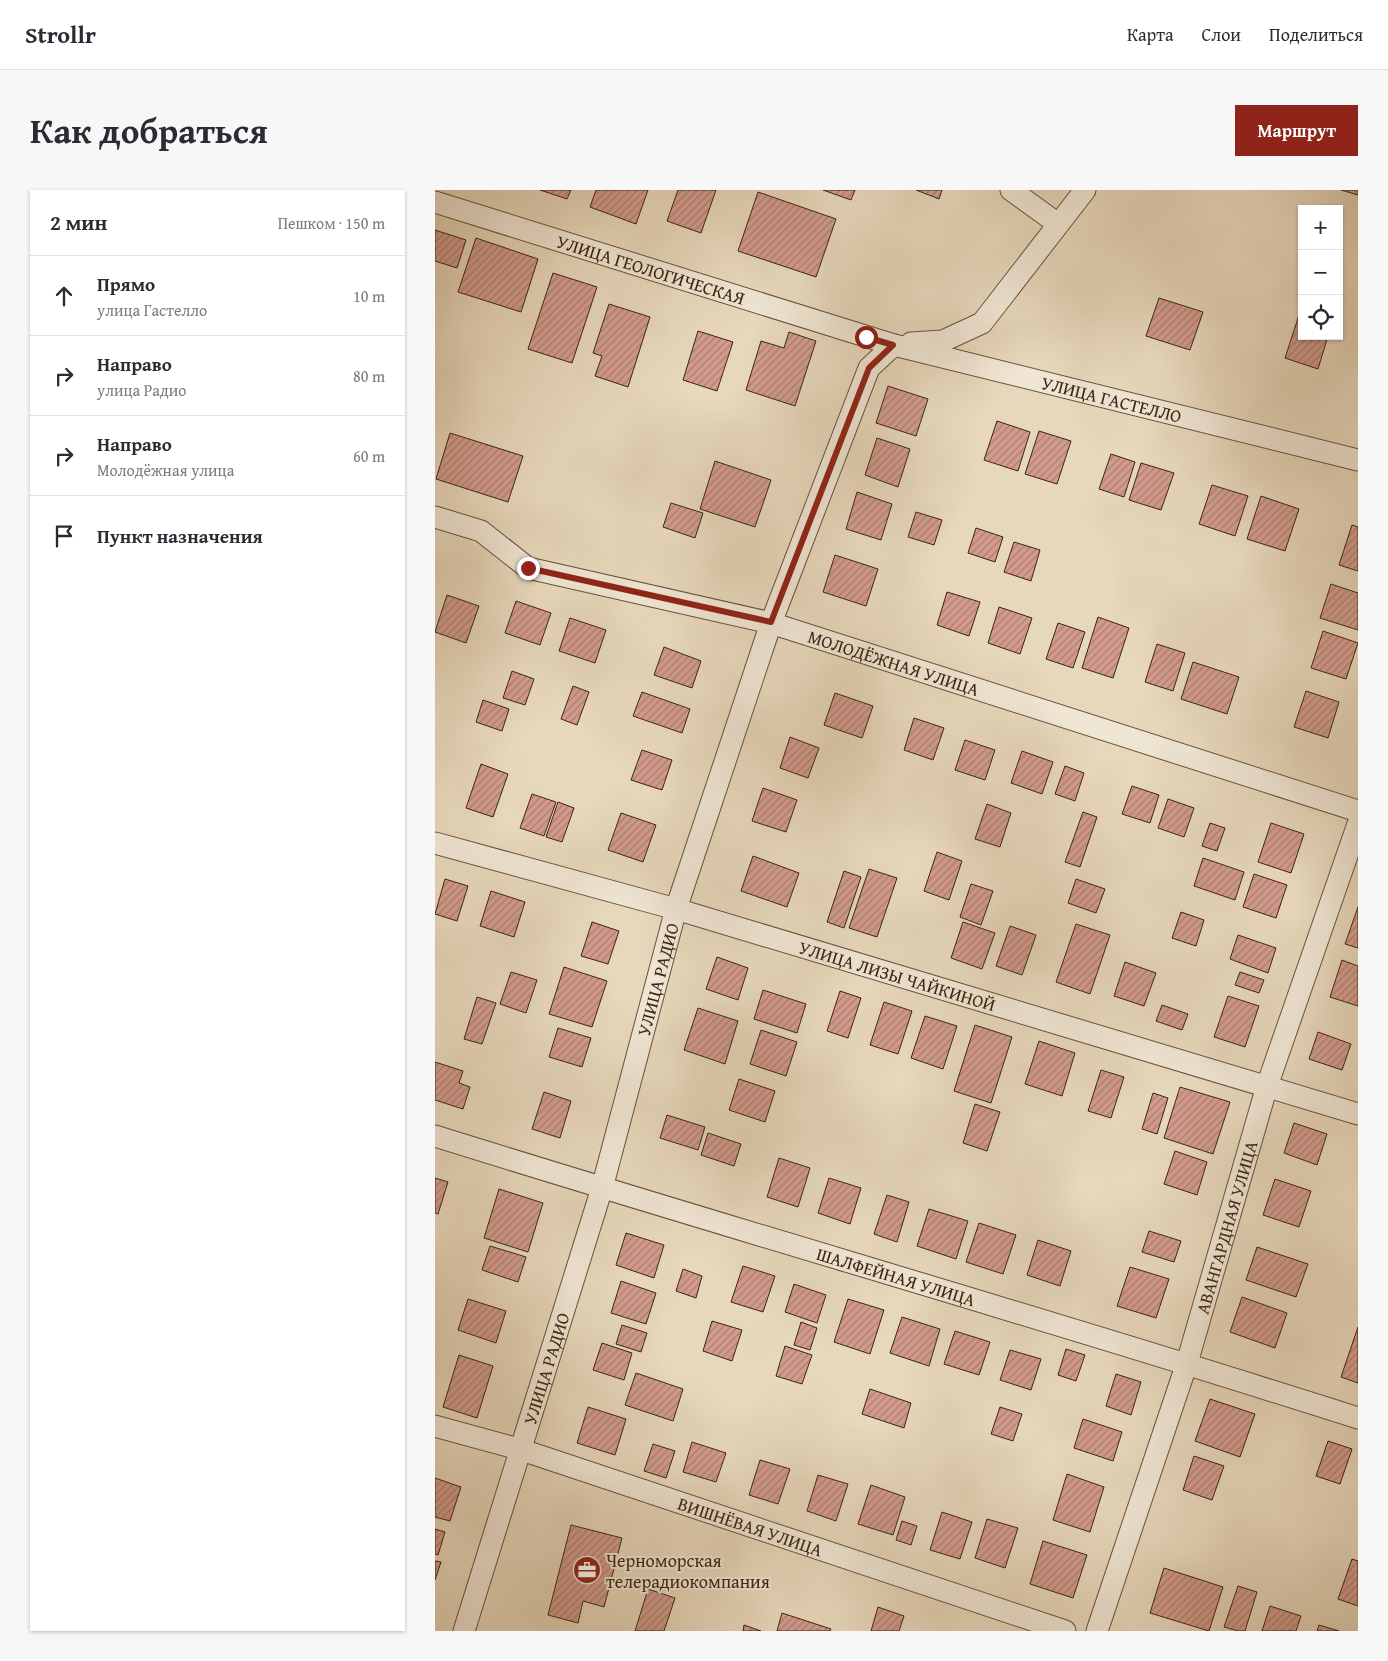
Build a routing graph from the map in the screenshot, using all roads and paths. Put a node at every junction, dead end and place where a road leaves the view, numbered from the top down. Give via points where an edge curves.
1 (1011, 190) edge
2 (1085, 190) edge
3 (435, 202) edge
4 (1058, 224) junction
5 (866, 337) joint
6 (893, 345) junction
7 (1358, 460) edge
8 (435, 517) edge
9 (771, 622) junction
10 (1358, 811) edge
11 (1358, 824) edge
12 (435, 843) edge
13 (677, 909) junction
14 (1267, 1086) junction
15 (1358, 1114) edge
16 (435, 1136) edge
17 (602, 1188) junction
18 (1187, 1363) junction
19 (1358, 1418) edge
20 (435, 1426) edge
21 (522, 1450) junction
22 (464, 1631) edge
23 (1065, 1631) edge
24 (1097, 1631) edge

1 - 4 street
2 - 4 street
3 - 5 street, УЛИЦА ГЕОЛОГИЧЕСКАЯ
4 - 6 street via 982,323 943,341
5 - 6 street, УЛИЦА ГАСТЕЛЛО
6 - 7 street, УЛИЦА ГАСТЕЛЛО
6 - 9 street, УЛИЦА РАДИО via 869,368
8 - 9 street, МОЛОДЁЖНАЯ УЛИЦА via 481,531 528,568
9 - 10 street, МОЛОДЁЖНАЯ УЛИЦА
9 - 13 street, УЛИЦА РАДИО
11 - 14 street, АВАНГАРДНАЯ УЛИЦА
12 - 13 street, УЛИЦА ЛИЗЫ ЧАЙКИНОЙ
13 - 14 street, УЛИЦА ЛИЗЫ ЧАЙКИНОЙ
13 - 17 street, УЛИЦА РАДИО
14 - 15 street, УЛИЦА ЛИЗЫ ЧАЙКИНОЙ
14 - 18 street, АВАНГАРДНАЯ УЛИЦА
16 - 17 street, ШАЛФЕЙНАЯ УЛИЦА
17 - 18 street, ШАЛФЕЙНАЯ УЛИЦА
17 - 21 street, УЛИЦА РАДИО
18 - 19 street, ШАЛФЕЙНАЯ УЛИЦА
18 - 24 street, АВАНГАРДНАЯ УЛИЦА
20 - 21 street, ВИШНЁВАЯ УЛИЦА
21 - 22 street, УЛИЦА РАДИО
21 - 23 street, ВИШНЁВАЯ УЛИЦА

